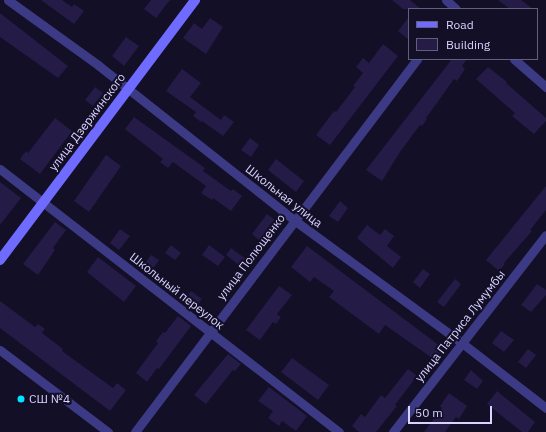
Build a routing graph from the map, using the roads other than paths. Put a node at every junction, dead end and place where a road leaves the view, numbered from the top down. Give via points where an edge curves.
1 (8, 0) edge
2 (195, 0) edge
3 (446, 0) edge
4 (455, 8) edge
5 (416, 60) edge
6 (515, 60) edge
7 (546, 87) edge
8 (128, 88) junction
9 (0, 169) edge
10 (44, 201) junction
11 (294, 220) junction
12 (546, 235) edge
13 (0, 260) edge
14 (210, 332) junction
15 (462, 344) junction
16 (0, 350) edge
17 (546, 408) edge
18 (108, 432) edge
19 (135, 432) edge
20 (339, 432) edge
21 (394, 432) edge

1 - 8 street, Школьная улица
2 - 8 street, улица Дзержинского
3 - 4 street
5 - 11 street, улица Полющенко
6 - 7 street
8 - 10 street, улица Дзержинского
8 - 11 street, Школьная улица
9 - 10 street, Школьный переулок
10 - 13 street, улица Дзержинского
10 - 14 street, Школьный переулок
11 - 14 street, улица Полющенко
11 - 15 street, Школьная улица
12 - 15 street, улица Патриса Лумумбы
14 - 19 street, улица Полющенко
14 - 20 street, Школьный переулок
15 - 17 street, Школьная улица
15 - 21 street, улица Патриса Лумумбы
16 - 18 street

